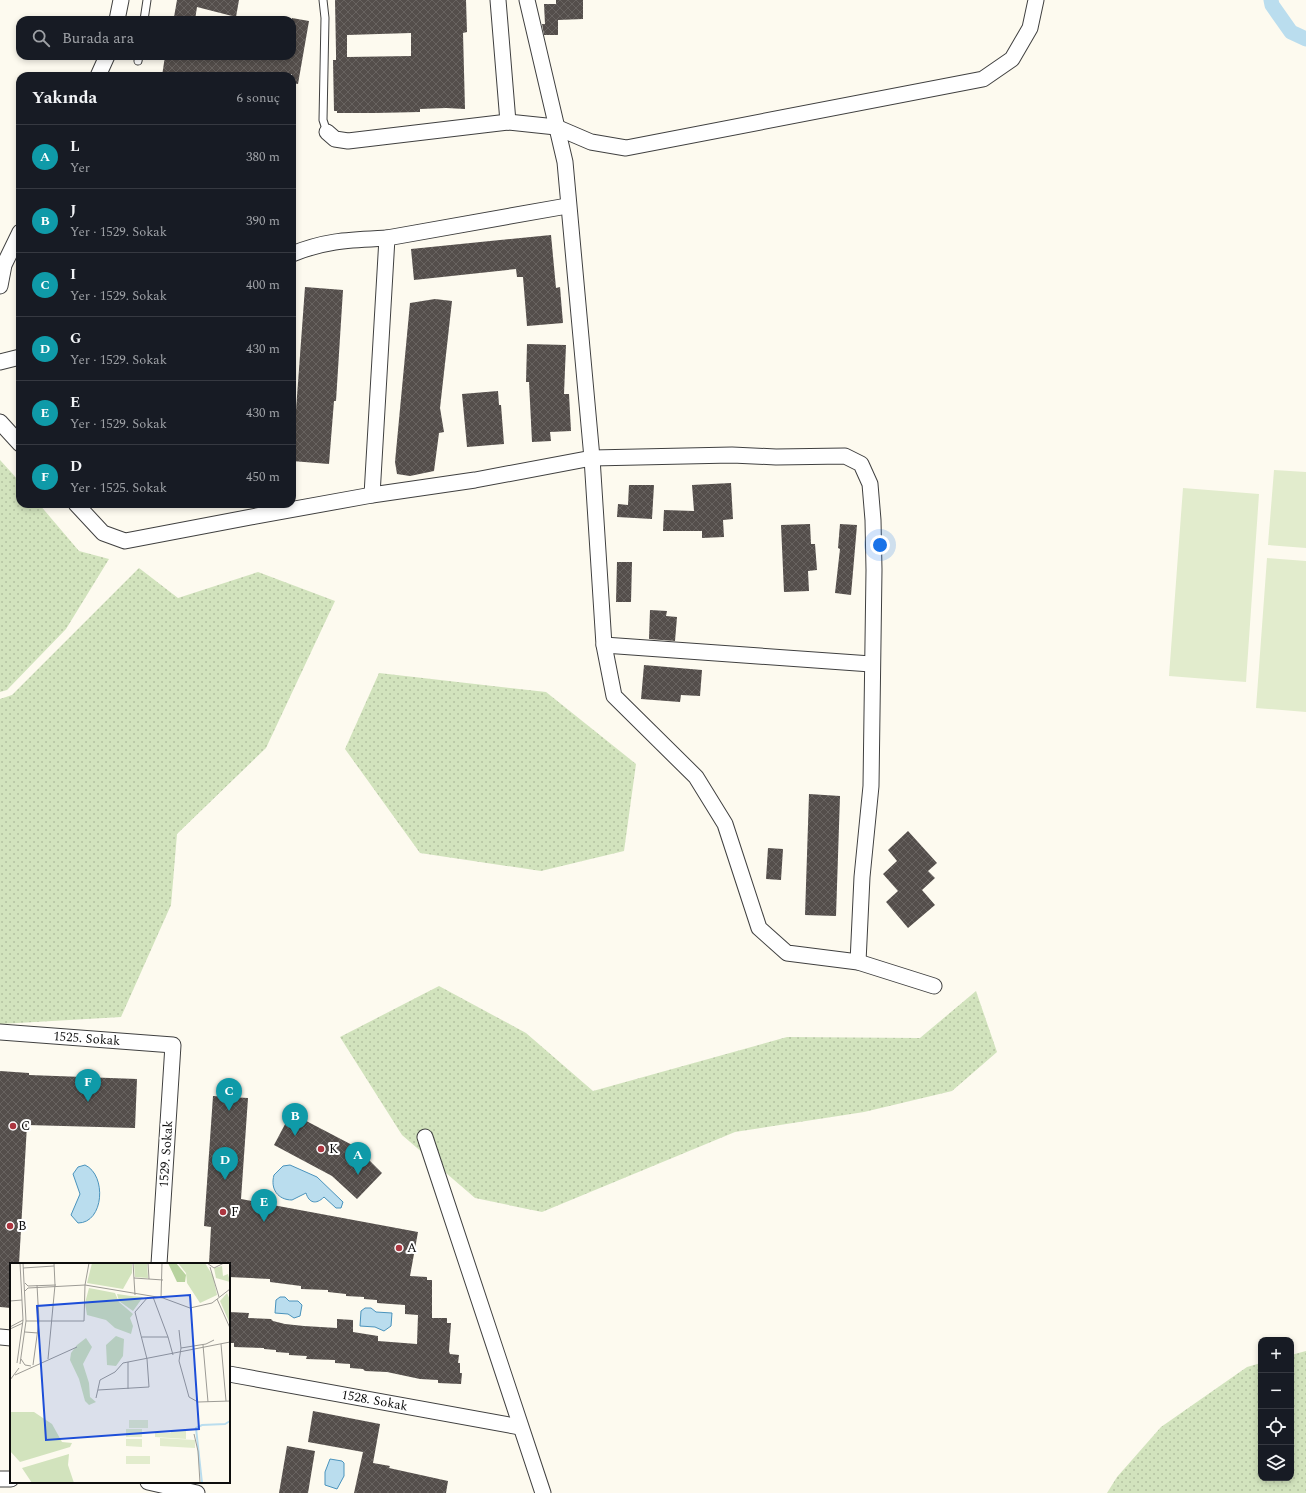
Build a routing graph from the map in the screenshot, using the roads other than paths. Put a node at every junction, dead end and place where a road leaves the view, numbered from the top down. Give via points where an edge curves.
1 (121, 0) edge
2 (147, 0) edge
3 (323, 0) edge
4 (498, 0) edge
5 (527, 0) edge
6 (1036, 0) edge
7 (118, 16) edge
8 (145, 16) edge
9 (105, 60) edge
10 (100, 72) edge
11 (508, 122) junction
12 (556, 127) junction
13 (327, 132) joint
14 (568, 206) junction
15 (386, 238) junction
16 (16, 240) edge
17 (296, 252) edge
18 (0, 282) edge
19 (16, 358) edge
20 (0, 362) edge
21 (0, 422) edge
22 (16, 440) edge
23 (592, 458) junction
24 (372, 495) junction
25 (80, 508) edge
26 (604, 645) junction
27 (872, 664) junction
28 (858, 962) junction
29 (934, 986) dead end
30 (0, 1032) edge
31 (173, 1045) joint
32 (425, 1137) dead end
33 (159, 1263) edge
34 (0, 1337) edge
35 (10, 1338) edge
36 (230, 1374) edge
37 (520, 1427) junction
38 (144, 1483) edge
39 (152, 1483) edge
40 (143, 1493) edge
41 (197, 1493) edge
42 (543, 1493) edge

1 - 7 street
2 - 8 lane
3 - 13 lane via 323,120
4 - 11 street
5 - 12 street
6 - 12 street via 1030,28 1012,59 983,79 626,148 591,142
9 - 10 street
11 - 12 street
11 - 13 street via 348,141 335,138
12 - 14 street via 565,162
14 - 15 street
14 - 23 street
15 - 17 street via 336,240
15 - 24 street
16 - 18 street via 4,265
19 - 20 street
21 - 22 street
23 - 24 street via 475,480
23 - 26 street
23 - 27 street via 845,456 861,464 870,484 873,520
24 - 25 street via 125,541 103,533
26 - 27 street
26 - 28 street via 614,696 696,777 725,824 759,928 787,953
27 - 28 street via 871,786 862,878
28 - 29 street
30 - 31 street, 1525. Sokak
31 - 33 street, 1529. Sokak
32 - 37 street
34 - 35 street
36 - 37 street, 1528. Sokak
37 - 42 street
38 - 40 street
39 - 41 street

